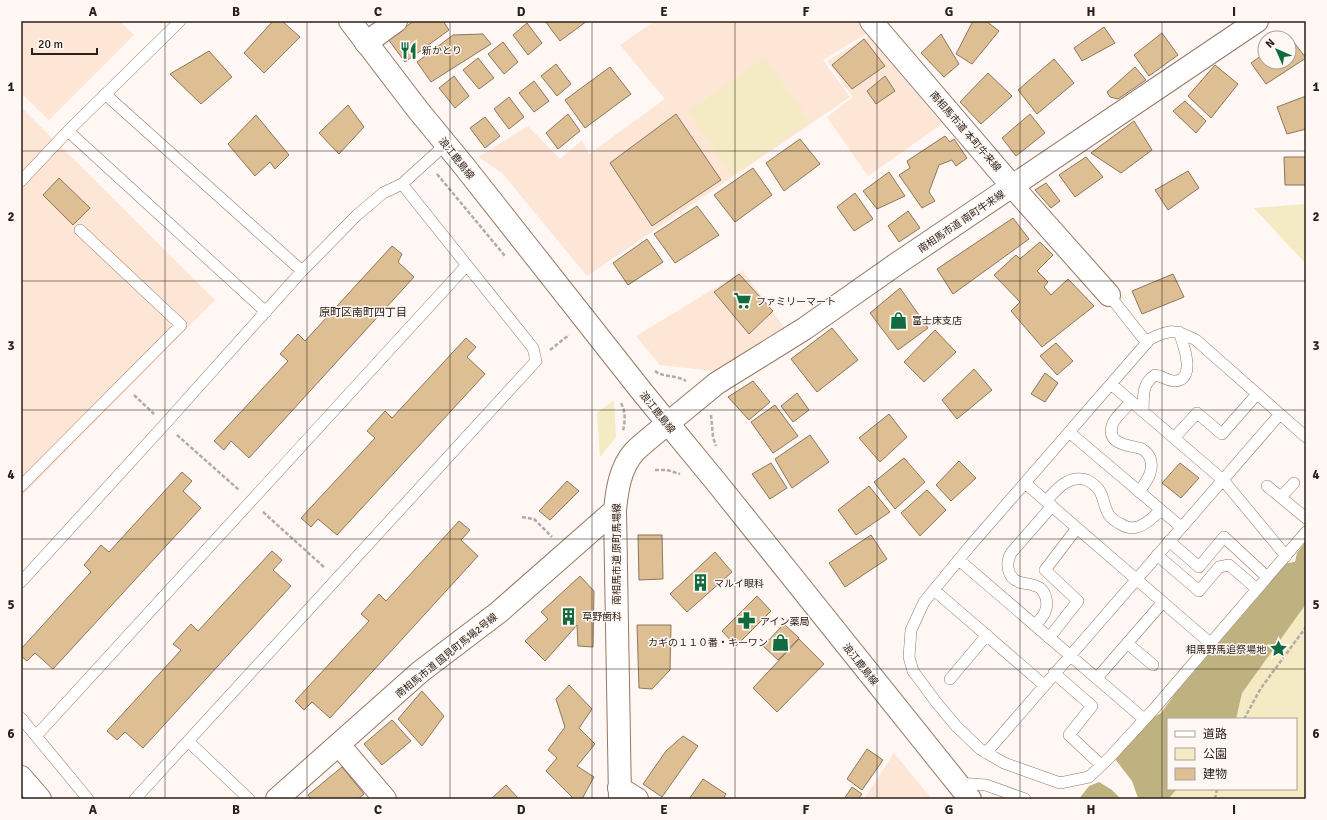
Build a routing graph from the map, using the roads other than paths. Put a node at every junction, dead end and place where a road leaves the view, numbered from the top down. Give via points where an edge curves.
1 (180, 21) edge
2 (350, 21) edge
3 (396, 21) edge
4 (871, 21) edge
5 (1257, 21) edge
6 (366, 42) junction
7 (105, 94) junction
8 (68, 130) junction
9 (446, 144) junction
10 (21, 181) edge
11 (402, 184) junction
12 (1012, 186) junction
13 (80, 230) dead end
14 (467, 265) junction
15 (302, 271) junction
16 (1109, 295) joint
17 (266, 312) junction
18 (1180, 332) junction
19 (1147, 344) junction
20 (1111, 384) junction
21 (1257, 394) junction
22 (1131, 402) junction
23 (1143, 412) junction
24 (1280, 414) junction
25 (667, 424) junction
26 (1069, 432) junction
27 (1306, 437) edge
28 (1174, 438) junction
29 (1223, 480) junction
30 (1025, 483) junction
31 (1294, 483) dead end
32 (21, 486) edge
33 (1267, 486) dead end
34 (1139, 492) junction
35 (1281, 498) junction
36 (1049, 503) junction
37 (615, 510) junction
38 (1160, 510) junction
39 (1306, 518) edge
40 (1077, 528) junction
41 (1181, 528) junction
42 (1306, 532) edge
43 (1169, 541) junction
44 (1157, 555) junction
45 (1286, 556) junction
46 (958, 560) junction
47 (1267, 577) junction
48 (1137, 580) junction
49 (21, 582) edge
50 (1257, 589) junction
51 (934, 590) junction
52 (1163, 602) junction
53 (1035, 625) junction
54 (986, 635) junction
55 (1049, 638) junction
56 (1128, 643) junction
57 (1210, 644) junction
58 (1070, 655) junction
59 (1153, 665) dead end
60 (1054, 673) junction
61 (950, 678) dead end
62 (1097, 678) junction
63 (1044, 685) junction
64 (21, 718) edge
65 (1144, 719) junction
66 (36, 736) junction
67 (189, 742) junction
68 (339, 745) junction
69 (986, 753) junction
70 (1101, 765) junction
71 (21, 777) edge
72 (964, 791) edge
73 (619, 793) edge
74 (35, 797) edge
75 (88, 799) edge
76 (135, 799) edge
77 (249, 799) edge
78 (277, 799) edge
79 (385, 799) edge
80 (637, 799) edge
81 (1025, 799) edge

1 - 7 lane
2 - 6 street, 浪江鹿島線
3 - 6 street
4 - 12 street, 南相馬市道 本町牛来線
5 - 12 street, 南相馬市道 南町牛来線
6 - 9 street, 浪江鹿島線
7 - 8 lane
7 - 15 lane
8 - 10 lane
8 - 17 lane
9 - 11 lane
9 - 25 street, 浪江鹿島線
11 - 14 lane
11 - 15 lane via 383,193 357,215
12 - 16 street, 南相馬市道 本町牛来線
12 - 25 street, 南相馬市道 南町牛来線 via 798,333 717,383
13 - 32 lane via 181,325
14 - 66 lane
14 - 67 lane via 533,348 536,362
15 - 17 lane
16 - 19 lane
17 - 49 lane
18 - 19 lane via 1164,333 1150,339
18 - 21 lane via 1196,340
18 - 23 lane via 1188,362 1184,377 1179,380 1167,380 1155,375 1149,379 1145,384
19 - 20 lane
20 - 22 lane
20 - 26 lane
21 - 24 lane
21 - 28 lane via 1222,434 1197,413
22 - 23 lane
22 - 34 lane via 1114,422 1111,430 1113,437 1119,442 1143,450 1149,456 1152,466
23 - 28 lane
24 - 27 lane
24 - 29 lane
25 - 37 street, 南相馬市道 原町馬場線 via 634,453 623,469 617,487
25 - 72 street, 浪江鹿島線
26 - 30 lane
26 - 34 lane
28 - 29 lane
29 - 41 lane
29 - 45 lane
30 - 36 lane
30 - 46 lane
31 - 35 lane
33 - 35 lane
34 - 38 lane
35 - 39 lane
36 - 38 lane via 1059,487 1080,478 1098,489 1109,516 1124,526 1142,526
36 - 40 lane
36 - 53 lane via 1011,553 1007,568 1017,582 1039,587 1044,592 1048,607 1044,616
37 - 68 street, 南相馬市道 国見町馬場2号線 via 499,612 420,672
37 - 73 street, 南相馬市道 原町馬場線
38 - 41 lane
40 - 48 lane
40 - 55 lane via 1045,570 1078,601
41 - 43 lane
42 - 45 lane
43 - 44 lane
43 - 47 lane via 1199,567 1224,537
44 - 48 lane
44 - 50 lane via 1200,591 1219,567 1229,565
45 - 47 lane
46 - 51 lane
46 - 53 lane
47 - 50 lane
48 - 52 lane
48 - 58 lane
50 - 57 lane
51 - 54 lane
51 - 69 lane via 924,602 911,630 909,657 913,671 956,726
52 - 56 lane
52 - 57 lane
53 - 55 lane
54 - 61 lane
54 - 63 lane
55 - 58 lane
56 - 59 lane
56 - 62 lane
57 - 65 lane
58 - 60 lane
58 - 62 lane
60 - 63 lane
60 - 70 lane via 1092,706 1069,735
62 - 65 lane
63 - 69 lane
64 - 66 lane
65 - 70 lane
66 - 75 lane
67 - 76 lane
67 - 77 lane
68 - 78 street, 南相馬市道 国見町馬場2号線
68 - 79 street
69 - 70 lane via 1004,763 1060,783 1089,777
71 - 74 street
72 - 81 lane via 986,785
73 - 80 street

